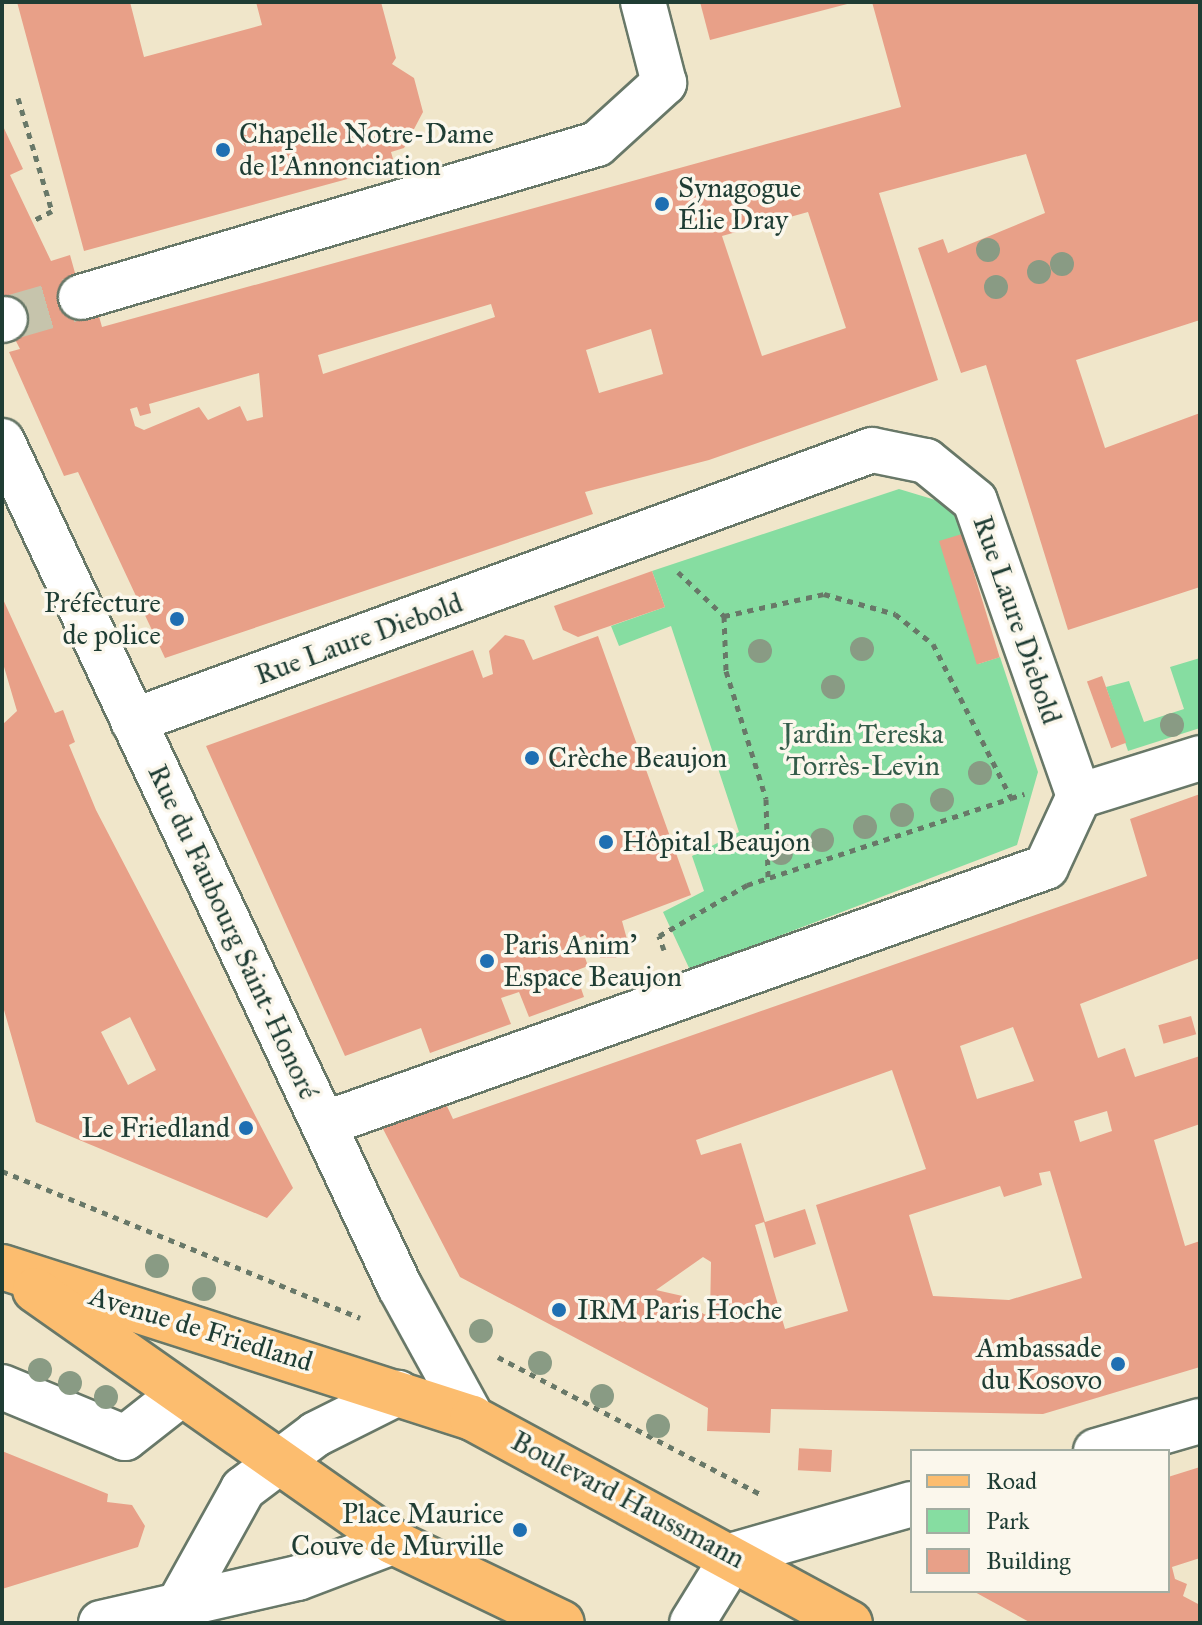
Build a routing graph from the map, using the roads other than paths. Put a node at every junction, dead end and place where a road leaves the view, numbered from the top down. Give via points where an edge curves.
1 (643, 2) edge
2 (81, 297) tunnel mouth
3 (2, 441) edge
4 (133, 721) junction
5 (1200, 758) edge
6 (1058, 793) junction
7 (324, 1124) junction
8 (3, 1261) edge
9 (2, 1387) edge
10 (398, 1393) junction
11 (181, 1394) junction
12 (472, 1418) junction
13 (1200, 1421) edge
14 (1103, 1449) edge
15 (274, 1463) junction
16 (910, 1505) edge
17 (393, 1542) junction
18 (734, 1555) junction
19 (178, 1606) junction
20 (114, 1621) edge
21 (562, 1623) edge
22 (692, 1623) edge
23 (850, 1623) edge

1 - 2 street via 664,83 597,144
3 - 4 street, Rue du Faubourg Saint-Honoré
4 - 6 street, Rue Laure Diebold via 872,450 926,461 975,501
4 - 7 street, Rue du Faubourg Saint-Honoré
5 - 6 street
6 - 7 street via 1046,867
7 - 12 street, Rue du Faubourg Saint-Honoré
8 - 10 main road, Avenue de Friedland
8 - 11 main road, Avenue de Friedland
9 - 11 street via 125,1438
10 - 12 main road, Boulevard Haussmann
10 - 15 street
11 - 15 main road, Avenue de Friedland
12 - 18 main road, Boulevard Haussmann
13 - 14 street
15 - 17 main road
15 - 19 street via 243,1489
16 - 18 street
17 - 19 street via 298,1578
17 - 21 main road
18 - 22 street
18 - 23 main road, Boulevard Haussmann
19 - 20 street

